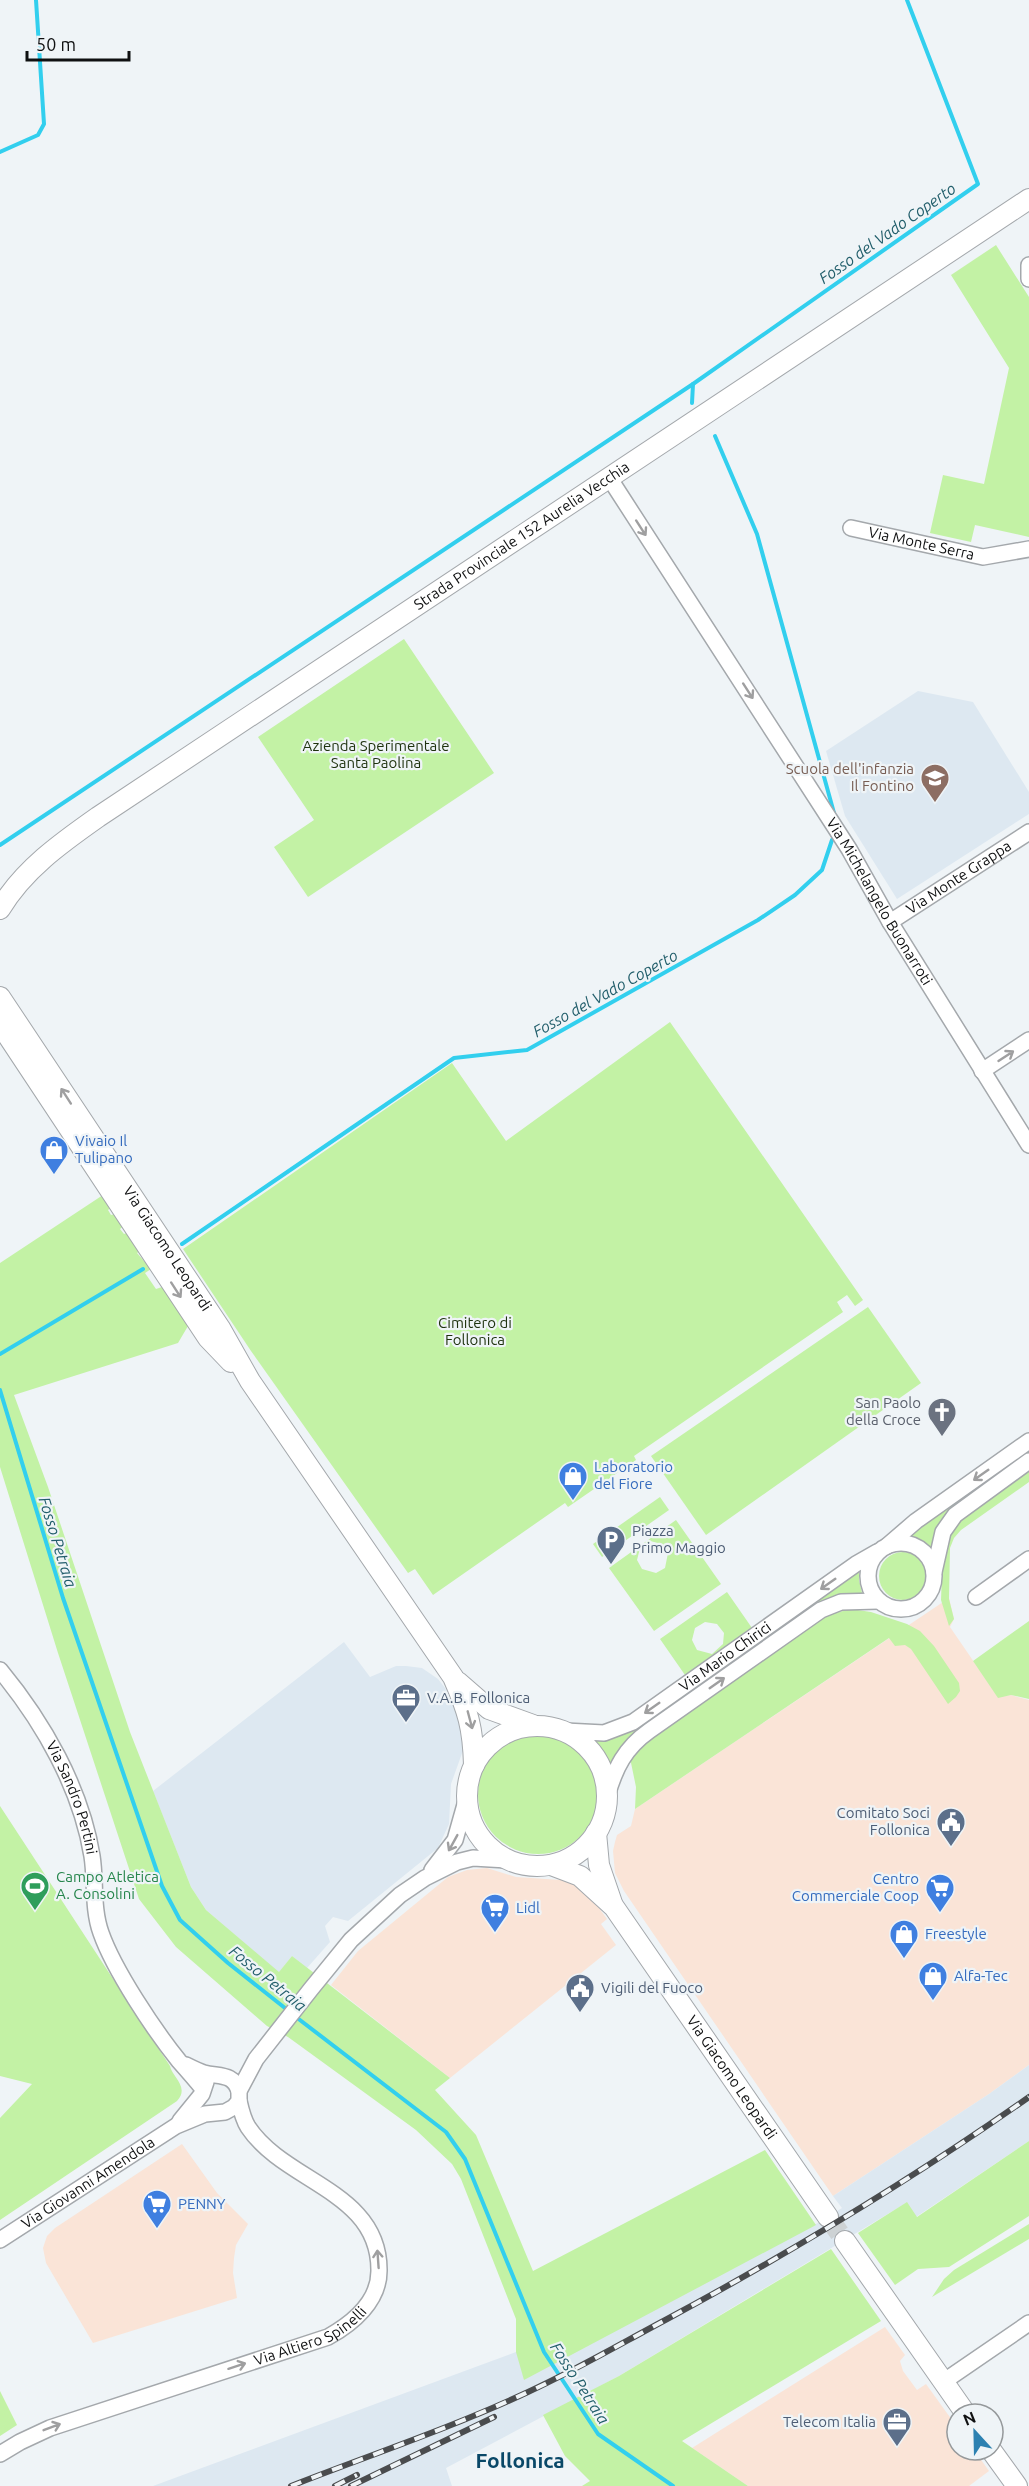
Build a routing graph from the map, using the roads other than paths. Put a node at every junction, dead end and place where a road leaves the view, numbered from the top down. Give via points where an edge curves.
1 (1029, 199) edge
2 (610, 478) junction
3 (850, 528) dead end
4 (1029, 549) edge
5 (1029, 832) edge
6 (20, 881) junction
7 (0, 895) edge
8 (0, 909) edge
9 (890, 922) junction
10 (0, 997) edge
11 (0, 1024) edge
12 (1029, 1040) edge
13 (982, 1071) junction
14 (1029, 1145) edge
15 (250, 1381) junction
16 (1029, 1441) edge
17 (1029, 1461) edge
18 (882, 1549) junction
19 (1029, 1559) edge
20 (934, 1572) junction
21 (976, 1597) dead end
22 (878, 1601) junction
23 (0, 1670) edge
24 (453, 1677) junction
25 (536, 1726) junction
26 (564, 1731) junction
27 (474, 1765) junction
28 (607, 1797) junction
29 (466, 1801) junction
30 (596, 1833) junction
31 (507, 1860) junction
32 (551, 1865) junction
33 (425, 1878) junction
34 (614, 1907) junction
35 (256, 2059) junction
36 (180, 2062) junction
37 (222, 2076) junction
38 (202, 2092) junction
39 (239, 2096) junction
40 (215, 2111) junction
41 (176, 2126) junction
42 (828, 2217) tunnel mouth
43 (0, 2240) edge
44 (845, 2241) tunnel mouth
45 (1029, 2324) edge
46 (943, 2382) junction
47 (957, 2402) edge
48 (0, 2454) edge
49 (1000, 2462) edge
50 (1017, 2486) edge

1 - 2 main road, Strada Provinciale 152 Aurelia Vecchia
2 - 6 main road, Strada Provinciale 152 Aurelia Vecchia via 98,818
2 -> 9 street, Via Michelangelo Buonarroti via 849,849
3 - 4 street, Via Monte Serra via 983,557
5 - 9 street, Via Monte Grappa
6 - 7 main road, Strada Provinciale 152 Aurelia Vecchia
6 - 8 main road, Strada Provinciale 152 Aurelia Vecchia
9 - 13 street, Via Michelangelo Buonarroti
15 -> 10 main road, Via Giacomo Leopardi via 220,1328
11 -> 15 main road, Via Giacomo Leopardi via 208,1338
13 -> 12 street
13 - 14 street, Via Michelangelo Buonarroti
15 - 24 main road, Via Giacomo Leopardi
16 -> 18 street, Via Mario Chirici
17 - 20 street, Via Mario Chirici via 949,1522
18 - 20 street via 905,1543 917,1547 930,1560
18 - 22 street via 870,1563 867,1577
18 -> 26 street, Via Mario Chirici via 633,1722 604,1733
19 - 21 street
20 - 22 street, Via Mario Chirici via 931,1591 916,1606 895,1609
28 -> 22 street, Via Mario Chirici via 622,1757 649,1731 821,1610 841,1602
23 - 36 street, Via Sandro Pertini via 40,1725 82,1815 92,1856 96,1914 105,1944
24 - 25 main road, Via Giacomo Leopardi via 489,1708
24 -> 27 main road, Via Giacomo Leopardi via 472,1729
25 - 26 main road, Via Giacomo Leopardi
25 - 27 main road, Via Giacomo Leopardi via 517,1728 499,1737
26 - 28 main road, Via Giacomo Leopardi via 583,1743 596,1758
27 - 29 main road, Via Giacomo Leopardi
28 - 30 main road, Via Giacomo Leopardi
29 - 31 main road, Via Giacomo Leopardi via 477,1833 490,1849
29 -> 33 street, Via Giovanni Amendola via 455,1840
30 - 32 main road, Via Giacomo Leopardi via 577,1853
30 - 34 main road, Via Giacomo Leopardi via 599,1865
31 - 32 main road, Via Giacomo Leopardi via 533,1866
31 - 33 street, Via Giovanni Amendola via 464,1860
32 - 34 main road, Via Giacomo Leopardi via 580,1876
33 - 35 street, Via Giovanni Amendola via 351,1940
34 - 42 main road, Via Giacomo Leopardi
35 - 37 street, Via Giovanni Amendola
35 - 39 street, Via Giovanni Amendola
36 - 37 street
36 - 38 street, Via Sandro Pertini
37 - 38 street, Via Giovanni Amendola via 210,2079
37 - 39 street via 235,2081
38 - 40 street via 206,2105
38 - 41 street, Via Giovanni Amendola
39 - 40 street, Via Giovanni Amendola via 230,2110
48 -> 39 street, Via Altiero Spinelli via 50,2428 328,2337 350,2322 369,2301 379,2279 379,2255 373,2234 358,2213 272,2152 248,2127
40 - 41 street, Via Giovanni Amendola
41 - 43 street, Via Giovanni Amendola
44 - 46 main road
45 - 46 street
46 - 47 main road
49 - 50 main road

